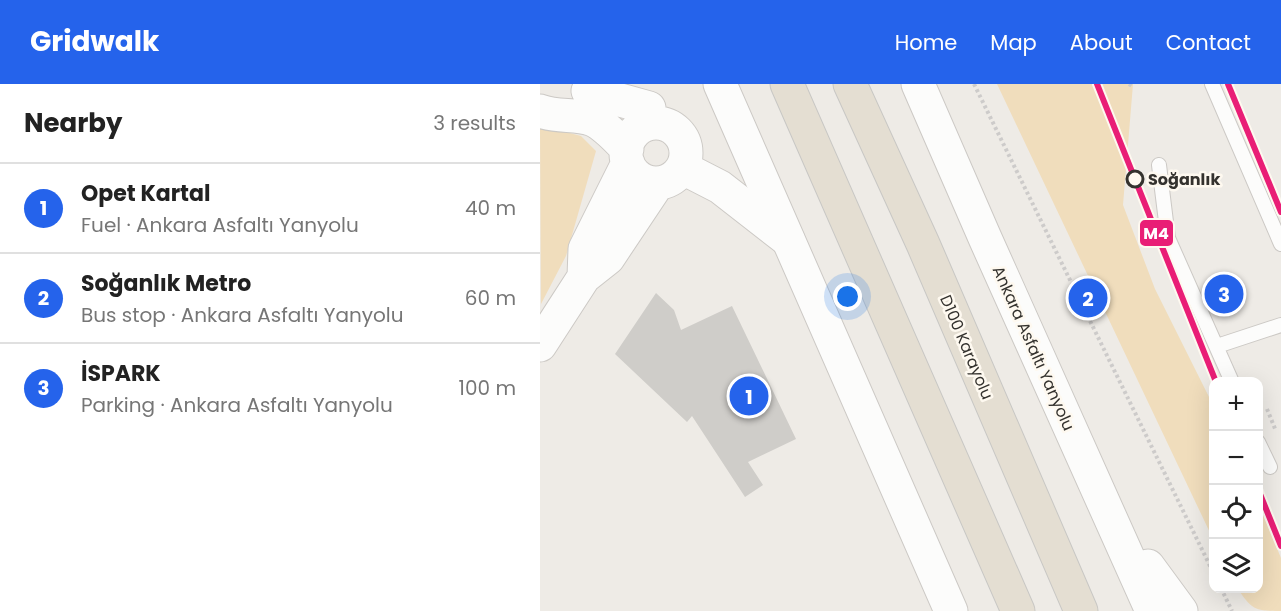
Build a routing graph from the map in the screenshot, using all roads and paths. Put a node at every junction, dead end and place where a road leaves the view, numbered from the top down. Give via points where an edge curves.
1 (720, 84) edge
2 (788, 84) edge
3 (850, 84) edge
4 (918, 84) edge
5 (974, 84) edge
6 (1212, 84) edge
7 (594, 87) edge
8 (540, 95) edge
9 (651, 105) edge
10 (540, 111) edge
11 (627, 156) junction
12 (1159, 165) dead end
13 (671, 176) junction
14 (788, 240) junction
15 (1281, 244) edge
16 (584, 277) junction
17 (1281, 325) edge
18 (540, 345) edge
19 (1216, 346) junction
20 (1230, 377) edge
21 (1267, 409) dead end
22 (1277, 435) dead end
23 (1263, 452) edge
24 (1270, 467) dead end
25 (1107, 509) junction
26 (1209, 564) edge
27 (1223, 593) edge
28 (951, 611) edge
29 (1018, 611) edge
30 (1081, 611) edge
31 (1152, 611) edge
32 (1181, 611) edge
33 (1232, 611) edge

1 - 14 main road
2 - 29 highway
3 - 30 highway, D100 Karayolu
4 - 25 main road, Ankara Asfaltı Yanyolu
5 - 26 path
6 - 15 lane
7 - 8 main road
7 - 9 main road
9 - 11 main road via 633,134
9 - 13 main road via 659,123 677,131 686,149
10 - 11 main road via 592,120 609,132
11 - 13 main road via 640,178
11 - 16 main road via 613,195 585,249
12 - 19 lane via 1168,238
13 - 14 main road via 720,187
13 - 16 main road via 608,258
14 - 28 main road
16 - 18 main road
17 - 19 lane
19 - 20 lane
21 - 22 path
23 - 24 lane
25 - 31 main road, Ankara Asfaltı Yanyolu
25 - 32 main road
27 - 33 path

